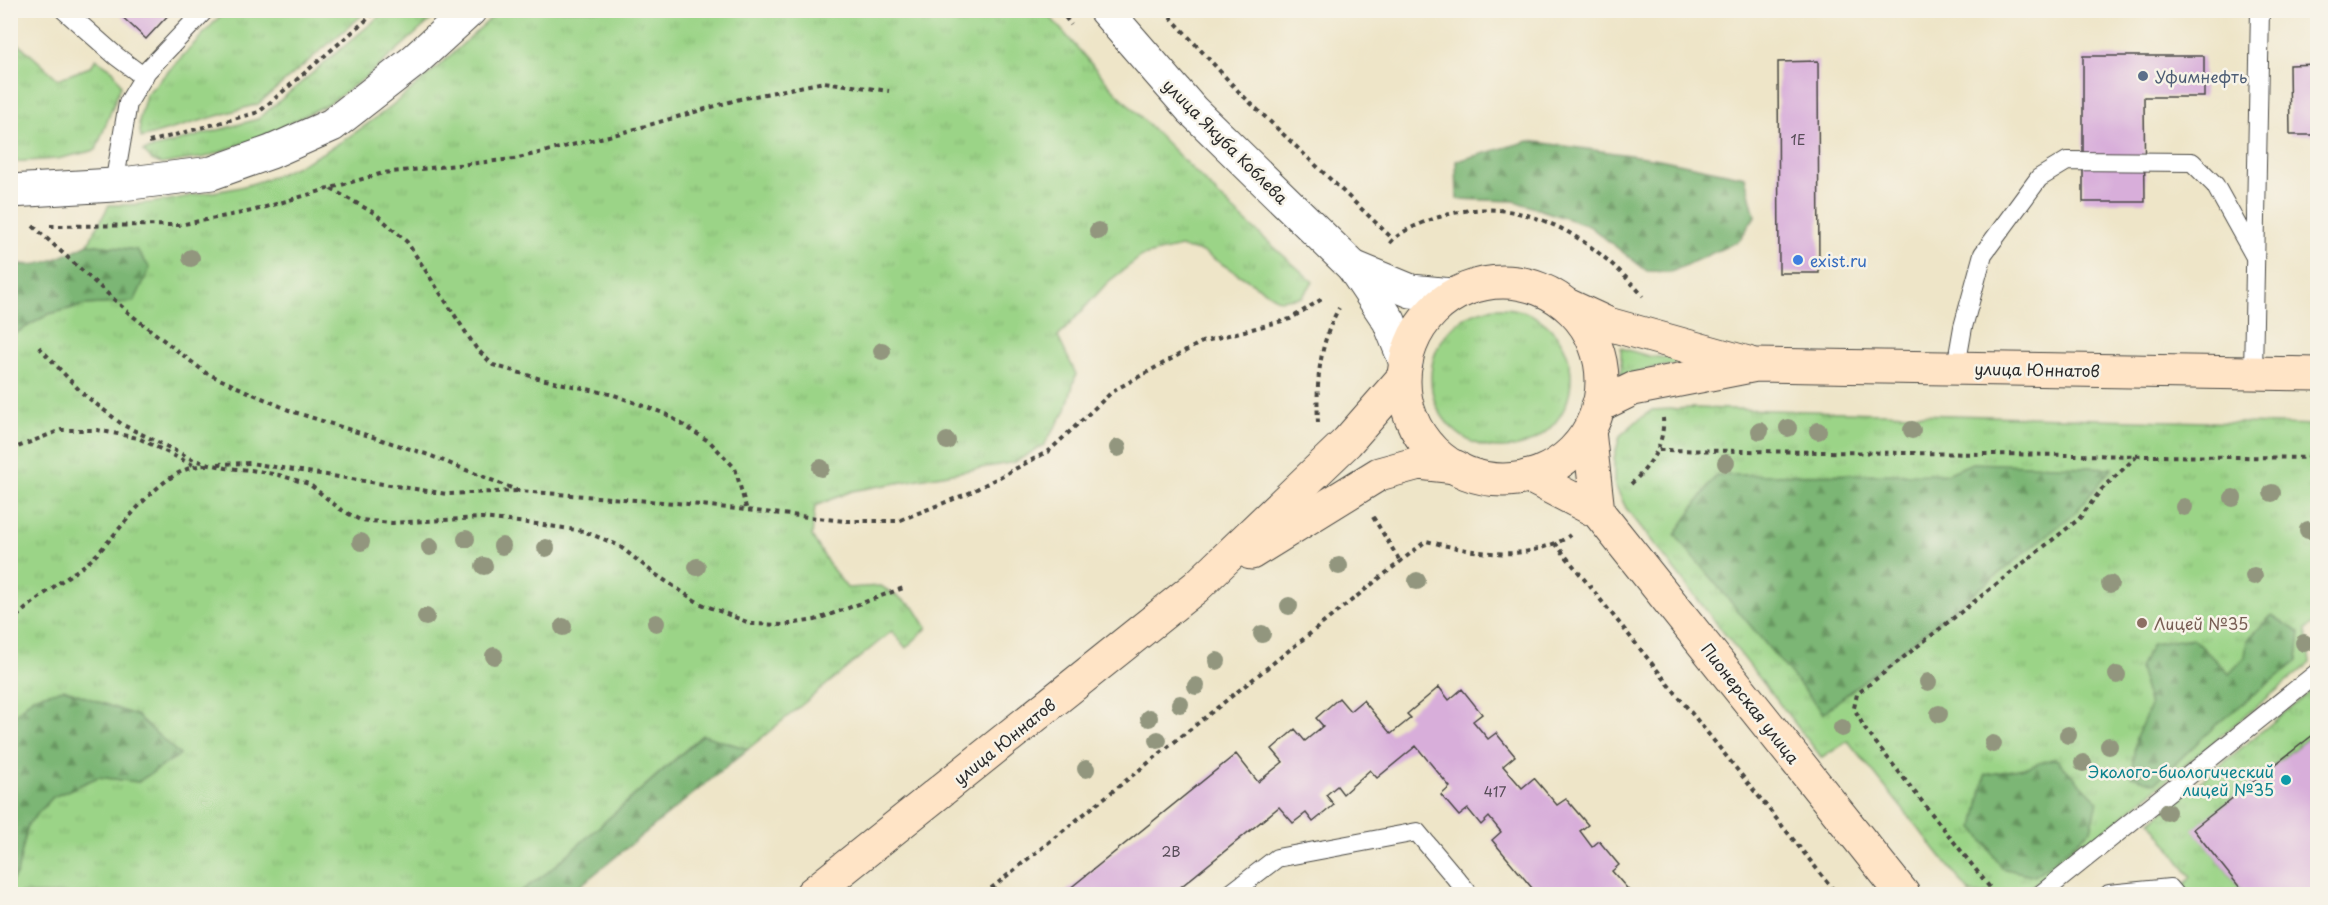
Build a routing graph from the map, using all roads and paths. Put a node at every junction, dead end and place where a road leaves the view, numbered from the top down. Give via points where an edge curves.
1 (64, 10) edge
2 (205, 10) edge
3 (378, 10) edge
4 (470, 10) edge
5 (1105, 10) edge
6 (1164, 10) edge
7 (2260, 10) edge
8 (144, 76) junction
9 (889, 91) dead end
10 (121, 149) junction
11 (114, 184) junction
12 (330, 188) junction
13 (10, 191) edge
14 (22, 226) dead end
15 (33, 226) junction
16 (2255, 257) junction
17 (1353, 267) junction
18 (1451, 295) junction
19 (1322, 299) dead end
20 (1647, 301) dead end
21 (1563, 304) junction
22 (39, 347) dead end
23 (1756, 365) junction
24 (1956, 367) junction
25 (1405, 370) junction
26 (2253, 373) junction
27 (2318, 374) edge
28 (1593, 419) junction
29 (10, 450) edge
30 (1659, 450) dead end
31 (2136, 456) junction
32 (2318, 458) edge
33 (194, 465) junction
34 (212, 465) junction
35 (1455, 467) junction
36 (1529, 476) junction
37 (1633, 483) dead end
38 (519, 491) junction
39 (747, 511) junction
40 (1598, 512) junction
41 (1555, 543) junction
42 (906, 587) dead end
43 (1196, 587) junction
44 (10, 623) edge
45 (2318, 672) edge
46 (812, 894) edge
47 (984, 894) edge
48 (1230, 894) edge
49 (1469, 894) edge
50 (1837, 894) edge
51 (1903, 894) edge
52 (1995, 894) edge
53 (2041, 894) edge
54 (2109, 894) edge
55 (2175, 894) edge

1 - 8 lane
2 - 8 lane
3 - 10 path via 259,112
4 - 11 street via 414,61 332,124 212,173
5 - 17 street, улица Якуба Коблева via 1192,110
6 - 20 path via 1239,92 1393,239 1445,215 1484,209 1527,213 1559,226 1592,248 1625,274
7 - 16 lane
8 - 10 lane via 128,103
9 - 12 path via 824,82 740,99 514,159 383,173
10 - 11 lane
11 - 13 street
12 - 15 path via 252,211 179,225
12 - 39 path via 376,214 407,242 476,348 494,365 614,395 666,414 710,442 735,468
14 - 15 path
15 - 38 path via 130,314 206,373 291,411 426,454
16 - 24 lane via 2216,185 2192,162 2067,161 2039,178 1983,254
16 - 26 lane
17 - 18 street, улица Якуба Коблева via 1411,291
17 - 25 street, улица Якуба Коблева via 1389,321
18 - 21 main road via 1482,283 1515,282 1547,292
18 - 25 main road via 1426,316 1409,345
19 - 39 path via 1290,319 1202,342 1113,391 1049,451 969,493 898,521 844,521
21 - 23 main road, улица Юннатов via 1608,324
21 - 28 main road via 1574,311 1592,338 1601,369
22 - 34 path via 82,393 123,425
23 - 24 main road, улица Юннатов
23 - 28 main road, улица Юннатов via 1633,389
24 - 26 main road, улица Юннатов
25 - 35 main road via 1407,410 1422,440
25 - 43 main road, улица Юннатов via 1347,442
26 - 27 main road, улица Юннатов
28 - 36 main road via 1568,456
28 - 40 main road
29 - 33 path via 61,430 97,430 138,438
30 - 31 path
31 - 32 path
31 - 52 path via 2101,490 2079,519 1857,694 1854,708 1865,729
33 - 34 path
33 - 44 path via 158,487 93,559
34 - 38 path via 250,463 447,494
34 - 42 path via 279,475 309,484 360,520 482,518 584,531 618,545 699,603 752,624 815,620
35 - 36 main road via 1476,476 1508,480
35 - 43 main road, улица Юннатов via 1419,463 1379,474
36 - 40 main road, Пионерская улица
37 - 40 path
38 - 39 path
40 - 41 path
40 - 51 main road, Пионерская улица
41 - 47 path via 1534,551 1503,555 1426,541
41 - 50 path
43 - 46 main road, улица Юннатов
45 - 53 lane
48 - 49 lane via 1277,858 1417,832
54 - 55 lane via 2170,888

